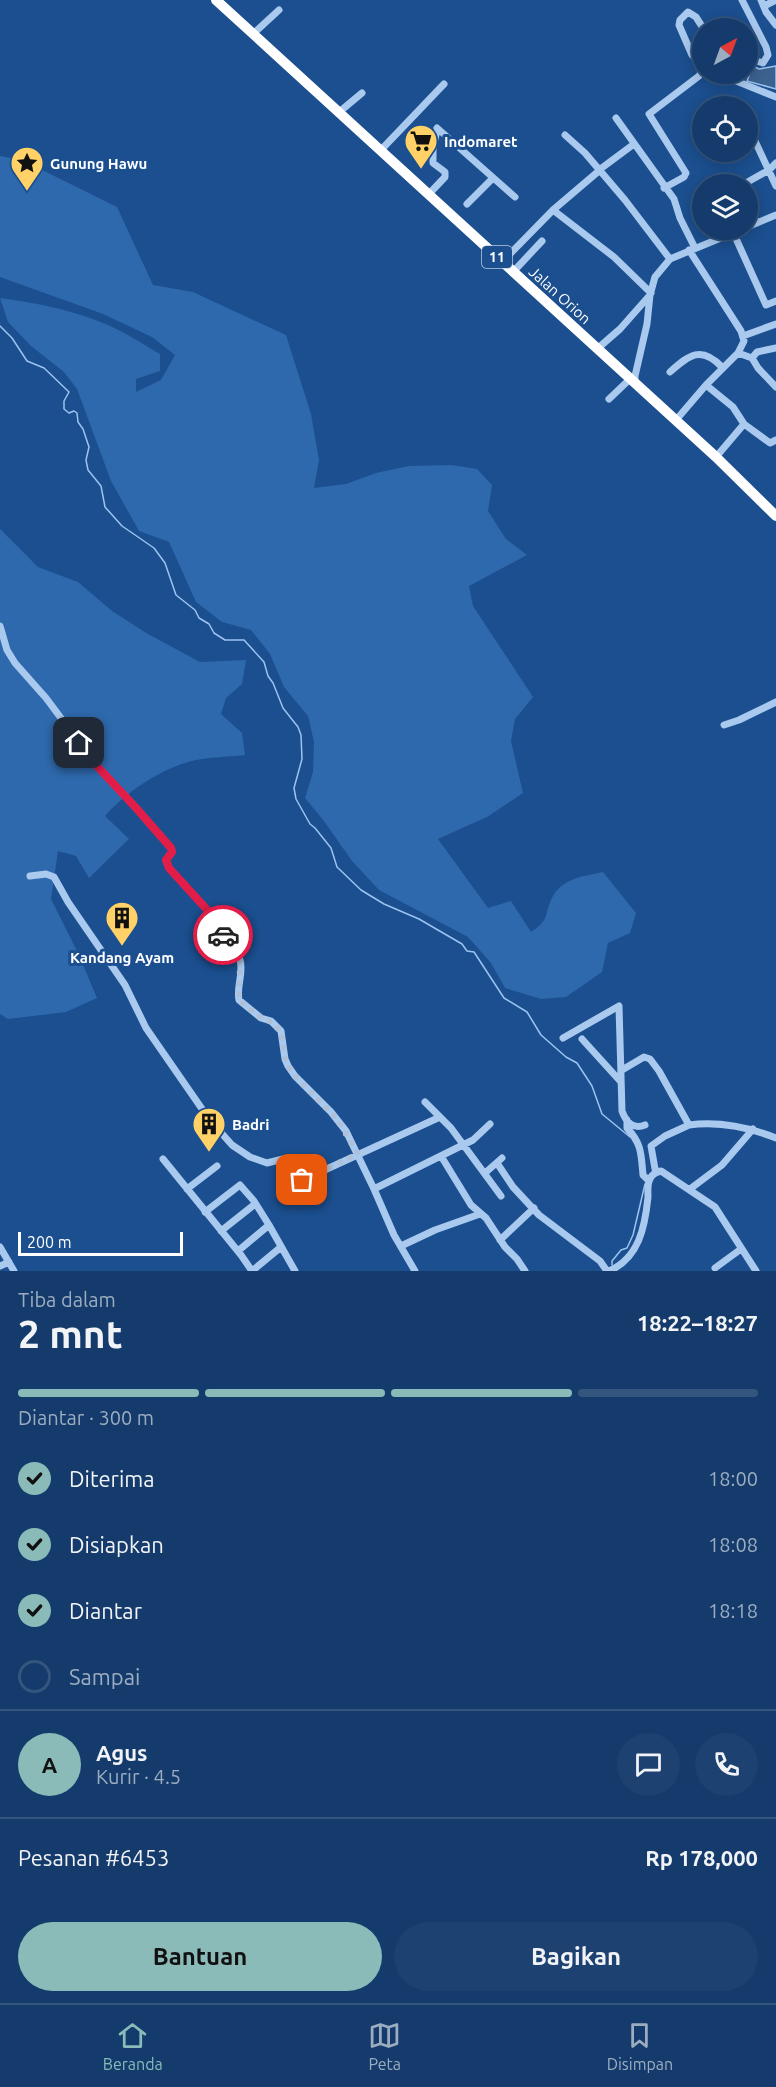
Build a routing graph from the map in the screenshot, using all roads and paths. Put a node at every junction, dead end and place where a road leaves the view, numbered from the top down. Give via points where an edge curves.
1 (216, 0) edge
2 (742, 0) edge
3 (776, 0) edge
4 (763, 3) edge
5 (279, 10) dead end
6 (697, 18) edge
7 (751, 18) edge
8 (776, 25) edge
9 (758, 31) edge
10 (253, 34) junction
11 (692, 55) edge
12 (758, 63) edge
13 (692, 81) edge
14 (444, 84) dead end
15 (747, 84) edge
16 (362, 93) dead end
17 (776, 97) edge
18 (338, 113) junction
19 (616, 118) dead end
20 (565, 135) dead end
21 (634, 144) junction
22 (758, 147) edge
23 (381, 151) junction
24 (776, 163) edge
25 (599, 170) junction
26 (769, 170) junction
27 (758, 176) edge
28 (493, 178) junction
29 (776, 186) edge
30 (664, 188) junction
31 (428, 195) junction
32 (514, 197) dead end
33 (467, 204) dead end
34 (553, 210) junction
35 (776, 215) edge
36 (758, 223) edge
37 (714, 240) edge
38 (740, 240) edge
39 (542, 241) dead end
40 (692, 249) junction
41 (670, 259) junction
42 (502, 262) junction
43 (513, 272) junction
44 (651, 294) junction
45 (776, 301) edge
46 (776, 324) edge
47 (743, 336) junction
48 (776, 348) edge
49 (597, 349) junction
50 (738, 353) junction
51 (753, 358) junction
52 (722, 367) junction
53 (670, 372) dead end
54 (633, 382) junction
55 (706, 385) junction
56 (776, 387) edge
57 (609, 399) dead end
58 (676, 420) junction
59 (744, 424) junction
60 (776, 440) edge
61 (717, 457) junction
62 (776, 516) edge
63 (0, 626) edge
64 (776, 702) edge
65 (724, 725) dead end
66 (30, 876) dead end
67 (563, 1038) dead end
68 (582, 1039) dead end
69 (622, 1070) junction
70 (621, 1082) junction
71 (425, 1102) dead end
72 (440, 1117) junction
73 (627, 1120) junction
74 (489, 1124) dead end
75 (645, 1125) dead end
76 (689, 1125) junction
77 (753, 1129) junction
78 (776, 1138) edge
79 (463, 1146) junction
80 (358, 1154) junction
81 (441, 1156) junction
82 (163, 1159) dead end
83 (217, 1166) dead end
84 (658, 1172) junction
85 (485, 1173) junction
86 (646, 1178) junction
87 (187, 1189) junction
88 (374, 1189) junction
89 (690, 1189) junction
90 (501, 1196) dead end
91 (255, 1204) junction
92 (534, 1208) junction
93 (205, 1212) junction
94 (480, 1214) junction
95 (269, 1225) junction
96 (221, 1231) junction
97 (500, 1240) junction
98 (401, 1246) junction
99 (281, 1247) junction
100 (0, 1248) edge
101 (741, 1249) junction
102 (238, 1251) junction
103 (9, 1262) junction
104 (0, 1266) edge
105 (715, 1268) dead end
106 (610, 1270) edge
107 (14, 1271) edge
108 (252, 1271) edge
109 (295, 1271) edge
110 (416, 1271) edge
111 (525, 1271) edge
112 (756, 1271) edge

1 - 10 highway, Jalan Orion / 11
2 - 7 street
3 - 4 street
4 - 8 street
5 - 10 street
6 - 11 street via 688,12 679,25
9 - 12 street via 768,55
10 - 18 highway, Jalan Orion / 11
13 - 30 street via 649,114 686,173
14 - 23 street
15 - 17 street
16 - 18 street
18 - 23 highway, Jalan Orion / 11
19 - 21 street
20 - 25 street
21 - 25 street
21 - 30 street
22 - 26 street
23 - 31 highway, Jalan Orion / 11
24 - 26 street
25 - 34 street
25 - 41 street
26 - 27 street
26 - 29 street
28 - 31 street via 438,129 432,159 445,177
28 - 32 street
28 - 33 street
30 - 40 street via 674,199
31 - 42 highway, Jalan Orion / 11
34 - 42 street
34 - 44 street via 614,257
35 - 36 street
37 - 40 street
38 - 45 street via 766,305
39 - 43 street
40 - 41 street
40 - 47 street
41 - 44 street via 656,277
42 - 43 highway, Jalan Orion / 11
43 - 49 highway, Jalan Orion / 11
44 - 49 street
44 - 54 street
46 - 47 street
47 - 50 street
48 - 51 street via 757,352
49 - 54 highway, Jalan Orion / 11
50 - 51 street
50 - 52 street
51 - 56 street
52 - 53 street via 707,356 695,354
52 - 55 street
54 - 57 street
54 - 58 highway, Jalan Orion / 11
55 - 58 street
55 - 59 street via 733,408
58 - 61 highway, Jalan Orion / 11
59 - 60 street via 770,443
59 - 61 street
61 - 62 highway, Jalan Orion / 11
63 - 80 street via 15,663 96,765 171,848 166,860 169,868 221,925 223,936 237,952 241,967 239,1000 281,1031 288,1066 337,1119
64 - 65 street
66 - 80 street via 46,874 54,878 125,985 146,1028 209,1119 234,1146 267,1163 283,1159 303,1180
67 - 69 street via 618,1005
68 - 70 street
69 - 70 street
69 - 76 street via 644,1058 650,1059
70 - 73 street via 622,1111
71 - 72 street
72 - 79 street
72 - 80 street
73 - 75 street via 637,1128
73 - 86 street via 627,1128 637,1138
74 - 79 street
76 - 77 street
76 - 84 street via 651,1146
77 - 78 street
77 - 89 street via 722,1165
79 - 81 street
79 - 85 street
80 - 88 street
81 - 88 street
81 - 94 street
82 - 87 street
83 - 87 street
84 - 86 street
84 - 89 street
85 - 90 street
85 - 92 street via 500,1160 513,1187
86 - 106 street via 644,1219 635,1250
87 - 93 street
88 - 98 street
89 - 101 street via 715,1207
91 - 93 street via 240,1185
91 - 95 street
91 - 96 street
92 - 97 street
92 - 106 street
93 - 96 street
94 - 97 street
94 - 98 street
95 - 99 street
95 - 102 street
96 - 102 street
97 - 111 street
98 - 110 street
99 - 108 street
99 - 109 street
100 - 103 street
101 - 105 street
101 - 112 street
102 - 108 street
103 - 104 street
103 - 107 street

